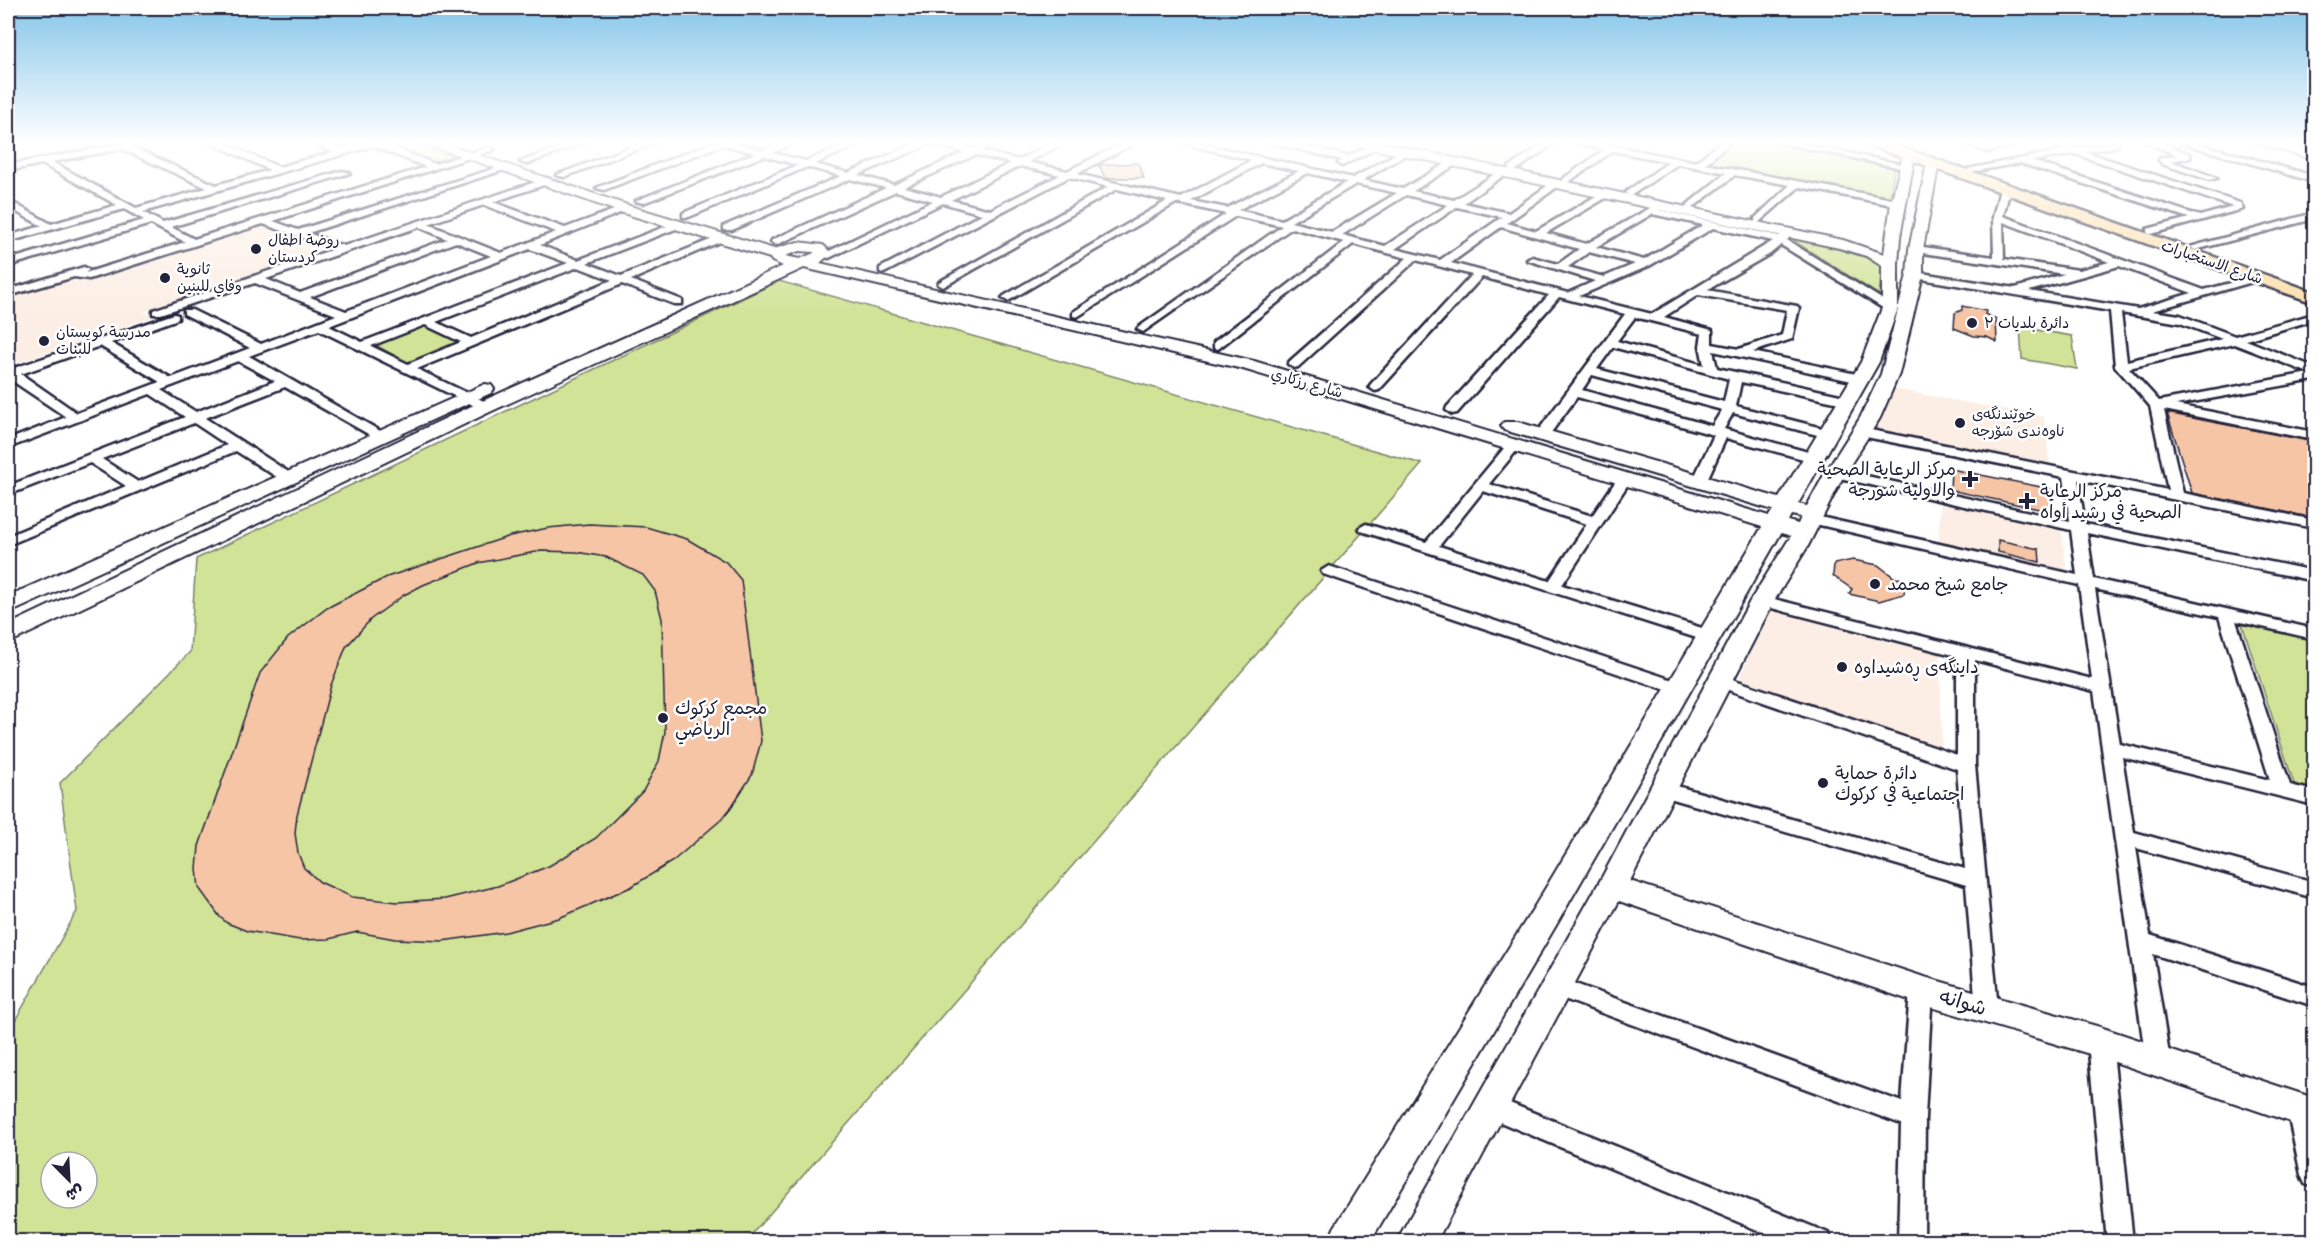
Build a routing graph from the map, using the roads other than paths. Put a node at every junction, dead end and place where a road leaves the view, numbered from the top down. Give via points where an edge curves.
1 (115, 200) edge
2 (172, 200) edge
3 (251, 200) edge
4 (330, 200) edge
5 (403, 200) edge
6 (489, 200) edge
7 (605, 200) edge
8 (726, 200) edge
9 (797, 200) edge
10 (872, 200) edge
11 (940, 200) edge
12 (941, 200) edge
13 (1015, 200) edge
14 (1091, 200) edge
15 (1175, 200) edge
16 (1252, 200) edge
17 (1323, 200) edge
18 (1392, 200) edge
19 (1438, 200) edge
20 (1461, 200) edge
21 (1535, 200) edge
22 (1595, 200) edge
23 (1628, 200) edge
24 (1664, 200) edge
25 (1698, 200) edge
26 (1779, 200) edge
27 (1884, 200) edge
28 (1913, 200) edge
29 (2002, 200) edge
30 (2041, 200) edge
31 (2053, 200) edge
32 (2144, 200) edge
33 (2223, 200) edge
34 (640, 201) edge
35 (1178, 201) junction
36 (484, 202) junction
37 (8, 203) edge
38 (1898, 203) joint
39 (1455, 204) junction
40 (125, 206) junction
41 (1691, 206) junction
42 (1656, 208) junction
43 (625, 209) junction
44 (135, 211) junction
45 (1232, 211) junction
46 (991, 213) junction
47 (1511, 216) junction
48 (2314, 216) edge
49 (1998, 217) junction
50 (2202, 219) junction
51 (682, 220) junction
52 (1758, 220) junction
53 (152, 221) junction
54 (263, 221) junction
55 (2112, 223) junction
56 (419, 224) junction
57 (1286, 224) junction
58 (1501, 224) junction
59 (1712, 224) junction
60 (163, 226) junction
61 (50, 227) junction
62 (2151, 231) junction
63 (565, 232) junction
64 (299, 233) junction
65 (726, 233) junction
66 (1538, 234) junction
67 (1334, 236) junction
68 (1785, 236) junction
69 (1893, 237) junction
70 (8, 239) edge
71 (455, 239) junction
72 (189, 241) junction
73 (1351, 241) junction
74 (1845, 242) junction
75 (530, 245) junction
76 (749, 246) junction
77 (1999, 246) junction
78 (2195, 247) junction
79 (1587, 248) junction
80 (344, 249) junction
81 (1916, 249) junction
82 (1386, 250) junction
83 (777, 252) junction
84 (798, 255) junction
85 (500, 256) junction
86 (1414, 257) junction
87 (830, 259) junction
88 (1532, 260) dead end
89 (1999, 261) junction
90 (2120, 262) junction
91 (8, 263) edge
92 (578, 263) junction
93 (1442, 264) junction
94 (1645, 264) junction
95 (1890, 264) junction
96 (1561, 267) junction
97 (884, 270) junction
98 (2061, 271) junction
99 (754, 272) junction
100 (2077, 273) junction
101 (1479, 274) junction
102 (1916, 275) junction
103 (2261, 278) junction
104 (256, 279) junction
105 (621, 280) junction
106 (1606, 281) junction
107 (268, 284) junction
108 (943, 284) junction
109 (2314, 289) edge
110 (1696, 291) junction
111 (2014, 292) junction
112 (8, 293) edge
113 (1563, 294) junction
114 (2204, 294) junction
115 (299, 297) junction
116 (1008, 298) junction
117 (2314, 298) edge
118 (678, 303) junction
119 (1890, 308) junction
120 (2115, 308) junction
121 (2153, 308) junction
122 (189, 312) junction
123 (1633, 312) junction
124 (2135, 312) junction
125 (1077, 314) junction
126 (345, 315) junction
127 (1656, 317) junction
128 (2314, 317) edge
129 (170, 318) junction
130 (2185, 320) junction
131 (425, 321) junction
132 (319, 325) junction
133 (1143, 329) junction
134 (2234, 340) junction
135 (101, 342) junction
136 (471, 342) junction
137 (1610, 344) junction
138 (1218, 345) junction
139 (361, 346) junction
140 (1706, 346) junction
141 (260, 348) junction
142 (1743, 352) junction
143 (239, 356) junction
144 (1254, 360) junction
145 (1294, 364) junction
146 (2121, 366) junction
147 (406, 369) junction
148 (1711, 370) junction
149 (1590, 371) junction
150 (2314, 371) edge
151 (10, 374) edge
152 (2314, 376) edge
153 (1736, 377) junction
154 (170, 382) junction
155 (285, 382) junction
156 (1375, 387) junction
157 (151, 389) junction
158 (1855, 390) junction
159 (1574, 392) junction
160 (464, 398) junction
161 (2156, 405) junction
162 (485, 407) junction
163 (1729, 408) junction
164 (1452, 410) junction
165 (76, 417) junction
166 (195, 417) junction
167 (1719, 432) junction
168 (1861, 432) junction
169 (1829, 434) junction
170 (1542, 435) junction
171 (382, 436) junction
172 (2314, 436) edge
173 (8, 444) edge
174 (1515, 444) junction
175 (238, 445) junction
176 (91, 458) junction
177 (1824, 466) junction
178 (2070, 473) junction
179 (288, 478) junction
180 (1626, 478) junction
181 (1699, 482) junction
182 (1481, 486) junction
183 (137, 487) junction
184 (1728, 490) junction
185 (8, 491) edge
186 (2176, 494) junction
187 (1781, 513) junction
188 (1596, 522) junction
189 (1810, 523) junction
190 (2314, 524) edge
191 (2078, 527) junction
192 (1366, 528) dead end
193 (8, 541) edge
194 (1429, 548) junction
195 (1329, 571) dead end
196 (2314, 576) edge
197 (2086, 581) junction
198 (1553, 587) junction
199 (1761, 601) junction
200 (8, 605) edge
201 (2226, 615) junction
202 (8, 634) edge
203 (2314, 634) edge
204 (1709, 636) junction
205 (1966, 654) junction
206 (1720, 681) junction
207 (2102, 687) junction
208 (1679, 688) junction
209 (2111, 748) junction
210 (1966, 765) junction
211 (1663, 789) junction
212 (2282, 789) junction
213 (2314, 798) edge
214 (2124, 837) junction
215 (1975, 880) junction
216 (1612, 886) junction
217 (2314, 890) edge
218 (2140, 941) junction
219 (1556, 986) junction
220 (1921, 990) junction
221 (2314, 996) edge
222 (1987, 1009) junction
223 (2100, 1042) junction
224 (2158, 1061) junction
225 (1490, 1106) junction
226 (2307, 1112) edge
227 (1913, 1117) junction
228 (2314, 1175) edge
229 (1348, 1242) edge
230 (1414, 1242) edge
231 (1819, 1242) edge
232 (1911, 1242) edge
233 (2120, 1242) edge

1 - 40 street
2 - 44 street
3 - 60 street
4 - 54 street
5 - 64 street
6 - 36 street
7 - 43 street
8 - 51 street
9 - 65 street
10 - 83 street
11 - 87 street
12 - 46 street
13 - 46 street
14 - 108 street
15 - 35 street
16 - 45 street
17 - 57 street
18 - 67 street
19 - 39 street
20 - 39 street
21 - 47 street
22 - 66 street
23 - 42 street
24 - 41 street
25 - 41 street
26 - 52 street
27 - 38 street
28 - 81 street
29 - 49 street
30 - 55 main road, شارع الاستخبارات
31 - 55 main road, شارع الاستخبارات
32 - 50 street
33 - 50 street via 2238,209
34 - 51 street
35 - 45 street
35 - 116 street
36 - 56 street
36 - 63 street
37 - 61 street
38 - 69 street
39 - 47 street
39 - 82 street
40 - 44 street
40 - 61 street
41 - 52 street
42 - 59 street
42 - 68 street
42 - 79 street
43 - 51 street
43 - 63 street
44 - 53 street
45 - 57 street
45 - 125 street
46 - 97 street
47 - 58 street
48 - 78 street
49 - 77 street
49 - 90 street
50 - 62 street
51 - 65 street
51 - 92 street
52 - 74 street
53 - 60 street
53 - 91 street
54 - 64 street
54 - 72 street
55 - 62 main road, شارع الاستخبارات
55 - 103 main road, شارع الاستخبارات
56 - 71 street
56 - 80 street
57 - 67 street
57 - 133 street
58 - 66 street
58 - 93 street
59 - 68 street
59 - 94 street
60 - 72 street
61 - 70 street
62 - 78 main road, شارع الاستخبارات
63 - 75 street
64 - 80 street
65 - 76 street
65 - 83 street
65 - 105 street
66 - 79 street
67 - 73 street
68 - 74 street
68 - 110 street
68 - 119 street
69 - 74 street
69 - 95 street
71 - 85 street
71 - 115 street
72 - 112 street
73 - 82 street
73 - 138 street
74 - 95 street
75 - 85 street
75 - 92 street
76 - 83 street
76 - 99 street via 757,256
77 - 89 street
77 - 98 street
78 - 109 main road, شارع الاستخبارات
79 - 94 street
79 - 96 street
80 - 104 street
81 - 89 street
81 - 102 street
82 - 86 street
83 - 84 street, شارع رزكاري via 788,263
83 - 99 street
84 - 87 street, شارع رزكاري
84 - 99 street
85 - 126 street
86 - 93 street
86 - 145 street
87 - 97 street, شارع رزكاري
87 - 99 street via 808,269
87 - 144 street, شارع رزكاري
88 - 96 street
89 - 98 street
90 - 100 street
90 - 114 street
92 - 105 street
92 - 131 street
93 - 101 street
94 - 106 street
95 - 119 street
96 - 106 street
97 - 108 street, شارع رزكاري
98 - 100 street
99 - 118 street
99 - 162 street
100 - 111 street
101 - 113 street
101 - 156 street
102 - 111 street
102 - 168 street via 1890,374
103 - 114 street
103 - 117 main road, شارع الاستخبارات
104 - 107 street
104 - 129 street via 157,312
105 - 118 street
105 - 136 street
106 - 113 street
107 - 115 street
107 - 122 street
108 - 116 street, شارع رزكاري
110 - 127 street
110 - 142 street via 1793,308 1788,337
111 - 120 street
113 - 123 street
113 - 164 street
114 - 121 street
115 - 126 street
116 - 125 street, شارع رزكاري
118 - 160 street
119 - 158 street via 1880,341
120 - 124 street
120 - 146 street
121 - 124 street
121 - 130 street
122 - 129 street
122 - 141 street
123 - 127 street
123 - 137 street
124 - 130 street
125 - 133 street, شارع رزكاري
126 - 132 street
127 - 140 street via 1708,332
128 - 134 street
129 - 135 street
130 - 134 street
131 - 136 street
131 - 139 street
132 - 139 street
132 - 141 street
133 - 138 street, شارع رزكاري
134 - 146 street
134 - 150 street
135 - 151 street
135 - 154 street
136 - 147 street
137 - 148 street
137 - 149 street
138 - 144 street, شارع رزكاري
139 - 147 street
140 - 142 street
140 - 148 street
141 - 143 street
142 - 158 street
143 - 154 street
143 - 155 street
144 - 145 street, شارع رزكاري
144 - 174 street, شارع رزكاري
145 - 156 street, شارع رزكاري
146 - 161 street
147 - 160 street
148 - 153 street
149 - 159 street
149 - 163 street
151 - 165 street
152 - 161 street
153 - 158 street
153 - 163 street
154 - 157 street
155 - 166 street
155 - 171 street
156 - 164 street, شارع رزكاري
157 - 165 street
157 - 166 street
158 - 169 street
159 - 167 street
159 - 170 street
160 - 162 street
160 - 171 street
161 - 172 street
161 - 186 street
162 - 202 street
163 - 167 street
163 - 169 street
164 - 170 street, شارع رزكاري
165 - 173 street
166 - 175 street
166 - 176 street
167 - 177 street
167 - 181 street
168 - 177 street
168 - 178 street
169 - 177 street
170 - 181 street, شارع رزكاري
171 - 179 street
174 - 180 street, شارع رزكاري
174 - 182 street
175 - 179 street
175 - 183 street
176 - 183 street
176 - 185 street
177 - 187 street
177 - 189 street
177 - 191 street
178 - 186 street
178 - 191 street
179 - 200 street
180 - 187 street, شارع رزكاري via 1743,513 1763,523
180 - 188 street
181 - 184 street, شارع رزكاري
182 - 188 street
182 - 194 street
183 - 193 street
184 - 187 street, شارع رزكاري
184 - 187 street via 1775,496 1788,492
186 - 190 street
187 - 189 street via 1798,499 1814,502
187 - 189 street via 1775,533 1794,539
187 - 204 street
188 - 198 street
189 - 197 street
189 - 199 street
191 - 196 street
191 - 197 street
192 - 194 street
194 - 198 street
195 - 208 street
197 - 201 street
197 - 207 street
198 - 204 street
199 - 205 street
199 - 206 street
201 - 203 street
201 - 212 street
204 - 208 street
205 - 207 street
205 - 210 street
206 - 210 street
206 - 211 street
207 - 209 street
208 - 229 street
209 - 212 street
209 - 214 street
210 - 215 street
211 - 215 street
211 - 216 street
212 - 213 street
214 - 217 street
214 - 218 street
215 - 222 street
216 - 219 street
216 - 220 street, شوانە
218 - 221 street
218 - 224 street
219 - 225 street
219 - 227 street
220 - 222 street, شوانە
220 - 227 street
222 - 223 street, شوانە
223 - 224 street, شوانە
223 - 233 street
224 - 226 street, شوانە
225 - 230 street
225 - 231 street
226 - 228 street
227 - 232 street

